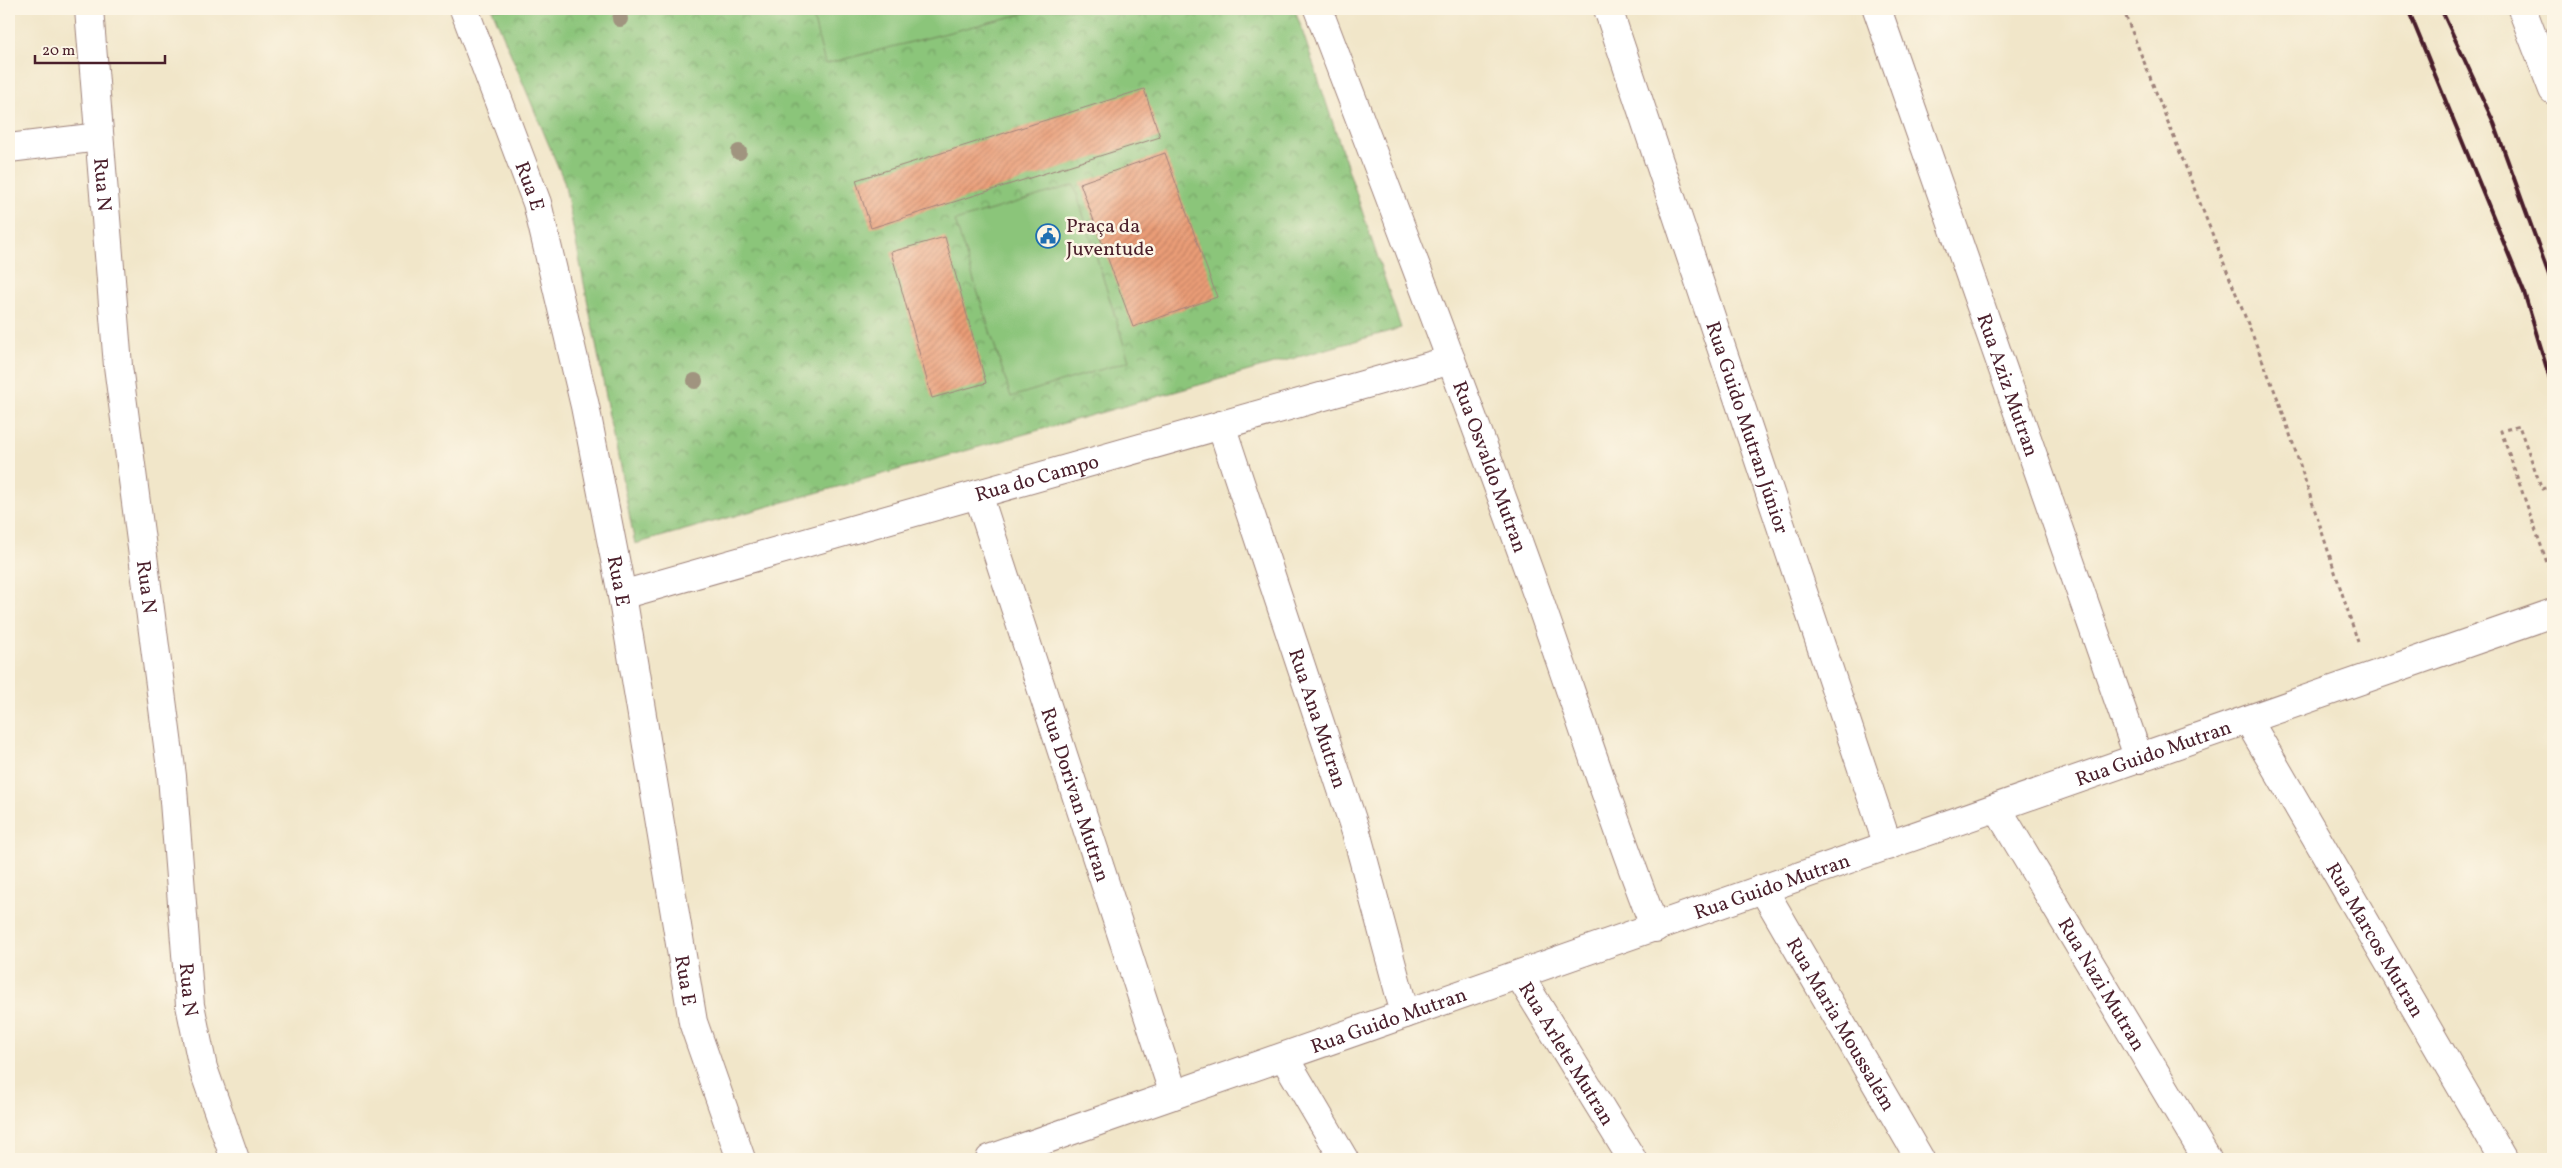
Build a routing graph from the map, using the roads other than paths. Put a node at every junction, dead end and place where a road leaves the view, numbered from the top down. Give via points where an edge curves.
1 (89, 9) edge
2 (464, 9) edge
3 (1318, 9) edge
4 (1608, 9) edge
5 (1877, 9) edge
6 (2522, 9) edge
7 (2553, 90) edge
8 (99, 136) junction
9 (9, 148) edge
10 (1451, 360) junction
11 (1222, 425) junction
12 (978, 494) junction
13 (622, 595) junction
14 (2553, 614) edge
15 (2248, 720) junction
16 (2139, 759) junction
17 (1997, 808) junction
18 (1888, 846) junction
19 (1763, 889) junction
20 (1655, 928) junction
21 (1519, 975) junction
22 (1405, 1014) junction
23 (1284, 1057) junction
24 (1174, 1095) junction
25 (1037, 1152) edge
26 (235, 1159) edge
27 (741, 1159) edge
28 (990, 1159) edge
29 (1344, 1159) edge
30 (1632, 1159) edge
31 (1920, 1159) edge
32 (2206, 1159) edge
33 (2503, 1159) edge

1 - 8 street, Rua N
2 - 13 street, Rua E via 537,203 585,406
3 - 10 street, Rua Osvaldo Mutran
4 - 18 street, Rua Guido Mutran Júnior
5 - 16 street, Rua Aziz Mutran
6 - 7 street
8 - 9 street
8 - 26 street, Rua N via 118,366 172,776 190,1004 203,1068
10 - 11 street, Rua do Campo
10 - 20 street, Rua Osvaldo Mutran
11 - 12 street, Rua do Campo
11 - 22 street, Rua Ana Mutran via 1356,832
12 - 13 street, Rua do Campo
12 - 24 street, Rua Dorivan Mutran
13 - 27 street, Rua E via 693,1022
14 - 15 street, Rua Guido Mutran
15 - 16 street, Rua Guido Mutran
15 - 33 street, Rua Marcos Mutran
16 - 17 street, Rua Guido Mutran
17 - 18 street, Rua Guido Mutran
17 - 32 street, Rua Nazi Mutran
18 - 19 street, Rua Guido Mutran
19 - 20 street, Rua Guido Mutran
19 - 31 street, Rua Maria Moussalém
20 - 21 street, Rua Guido Mutran
21 - 22 street, Rua Guido Mutran
21 - 30 street, Rua Arlete Mutran
22 - 23 street, Rua Guido Mutran
23 - 24 street, Rua Guido Mutran
23 - 29 street
24 - 25 street, Rua Guido Mutran
25 - 28 street, Rua Guido Mutran

